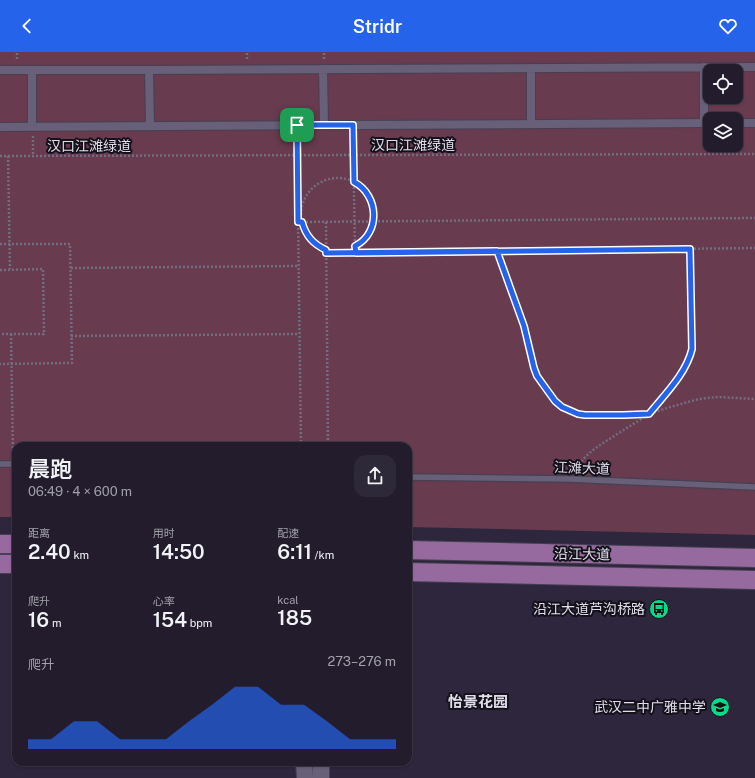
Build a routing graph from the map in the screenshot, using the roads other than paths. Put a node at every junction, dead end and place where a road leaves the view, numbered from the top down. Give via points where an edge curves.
1 (703, 67) edge
2 (743, 67) edge
3 (755, 67) edge
4 (531, 68) junction
5 (323, 69) junction
6 (0, 70) edge
7 (32, 70) junction
8 (149, 70) junction
9 (703, 123) edge
10 (743, 123) edge
11 (755, 123) edge
12 (531, 124) junction
13 (324, 125) junction
14 (150, 126) junction
15 (0, 127) edge
16 (32, 127) junction
17 (0, 464) edge
18 (12, 464) edge
19 (412, 477) edge
20 (755, 487) edge
21 (0, 544) edge
22 (12, 544) edge
23 (412, 550) edge
24 (755, 558) edge
25 (0, 564) edge
26 (12, 564) edge
27 (412, 572) edge
28 (755, 580) edge
29 (304, 766) edge
30 (321, 766) edge
31 (305, 778) edge
32 (321, 778) edge

1 - 4 street
2 - 3 street
4 - 5 street
4 - 12 street
5 - 8 street
5 - 13 street
6 - 7 street
7 - 8 street
7 - 16 street
8 - 14 street
9 - 12 street
10 - 11 street
12 - 13 street
13 - 14 street
14 - 16 street
15 - 16 street
17 - 18 lane
19 - 20 lane, 江滩大道
21 - 22 main road
23 - 24 main road, 沿江大道
25 - 26 main road
27 - 28 main road, 沿江大道
29 - 31 main road
30 - 32 main road

